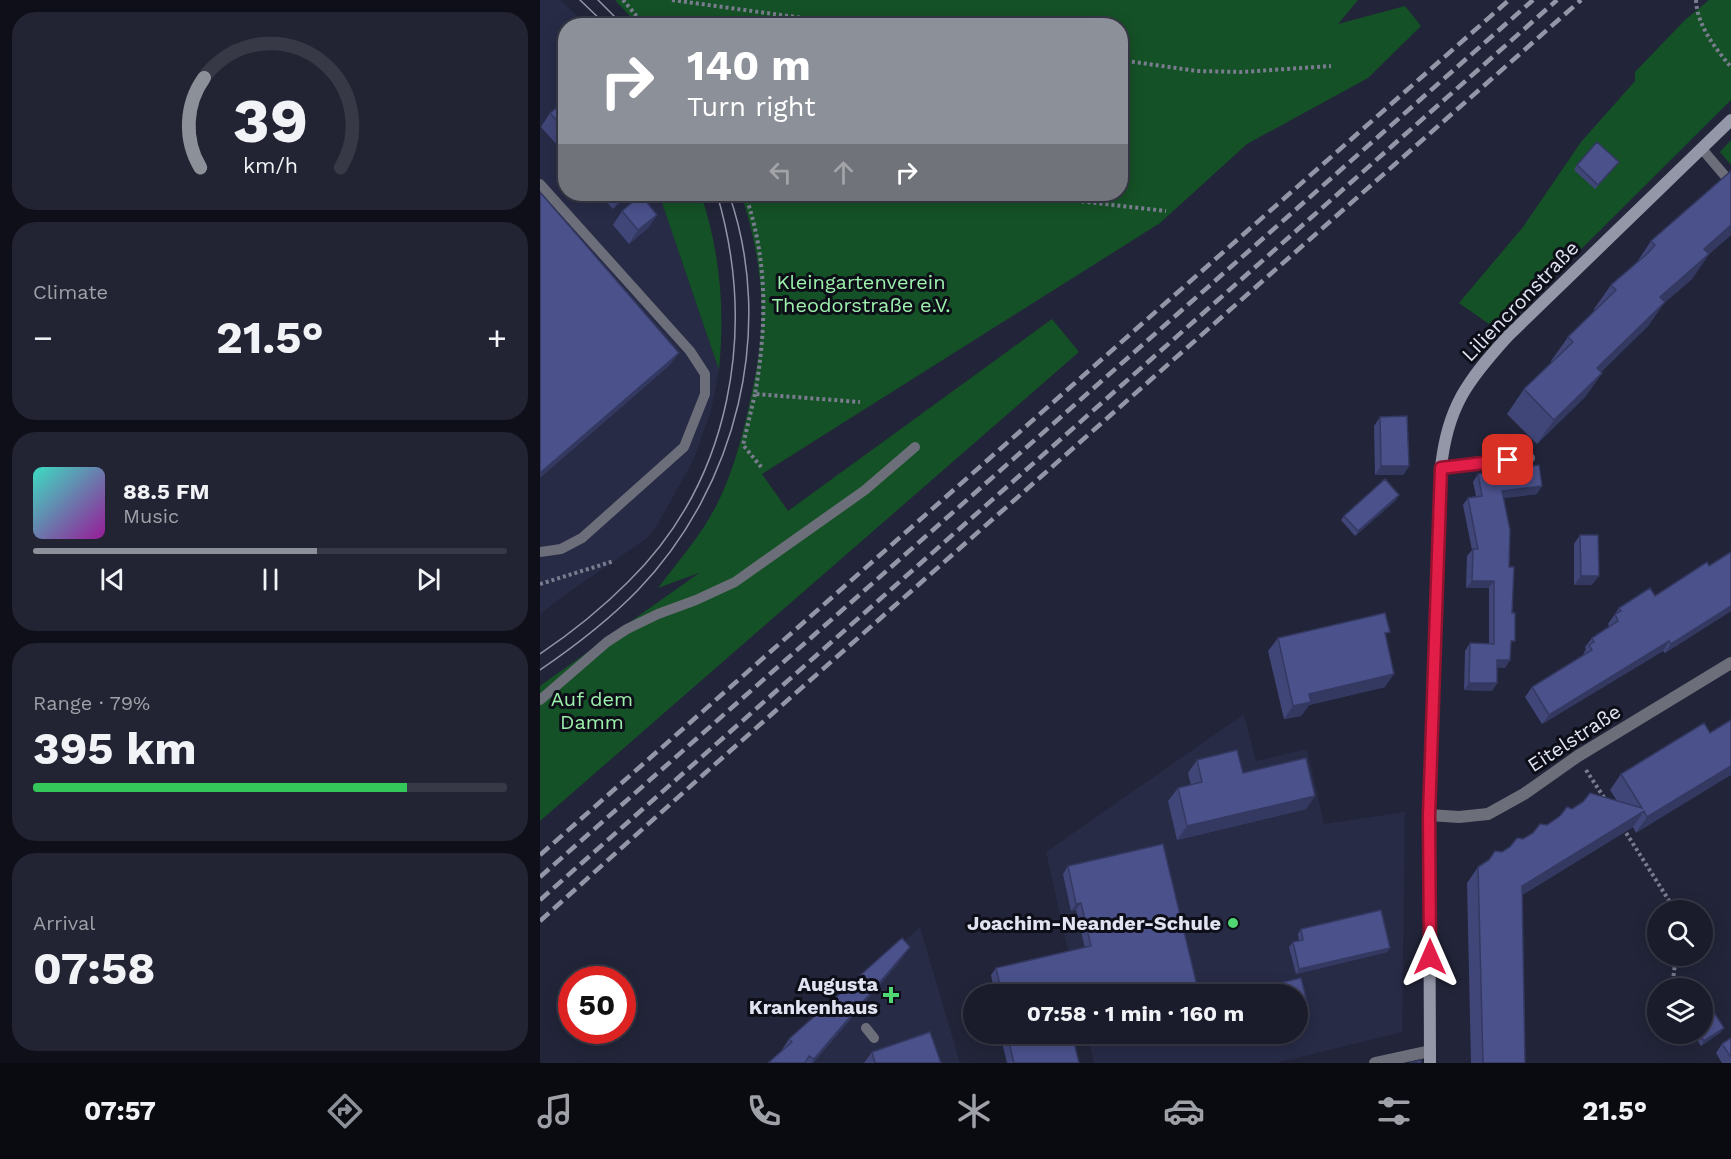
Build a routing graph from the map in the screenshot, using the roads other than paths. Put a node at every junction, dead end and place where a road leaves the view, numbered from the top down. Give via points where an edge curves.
1 (1731, 120) edge
2 (1702, 149) junction
3 (1731, 183) edge
4 (540, 184) edge
5 (915, 447) dead end
6 (1530, 458) dead end
7 (1441, 468) junction
8 (540, 552) edge
9 (1731, 663) edge
10 (540, 700) edge
11 (1429, 815) junction
12 (866, 1028) dead end
13 (874, 1038) dead end
14 (1430, 1057) edge
15 (1375, 1063) edge

1 - 2 main road, Liliencronstraße
2 - 3 lane
2 - 7 main road, Liliencronstraße via 1479,368 1448,424
4 - 8 lane via 690,351 705,374 705,394 684,447 582,538 561,549
5 - 10 lane via 865,490 735,582 627,629
6 - 7 lane
7 - 11 main road, Liliencronstraße
9 - 11 street, Eitelstraße via 1488,814
11 - 14 main road, Liliencronstraße
12 - 13 lane
14 - 15 street

